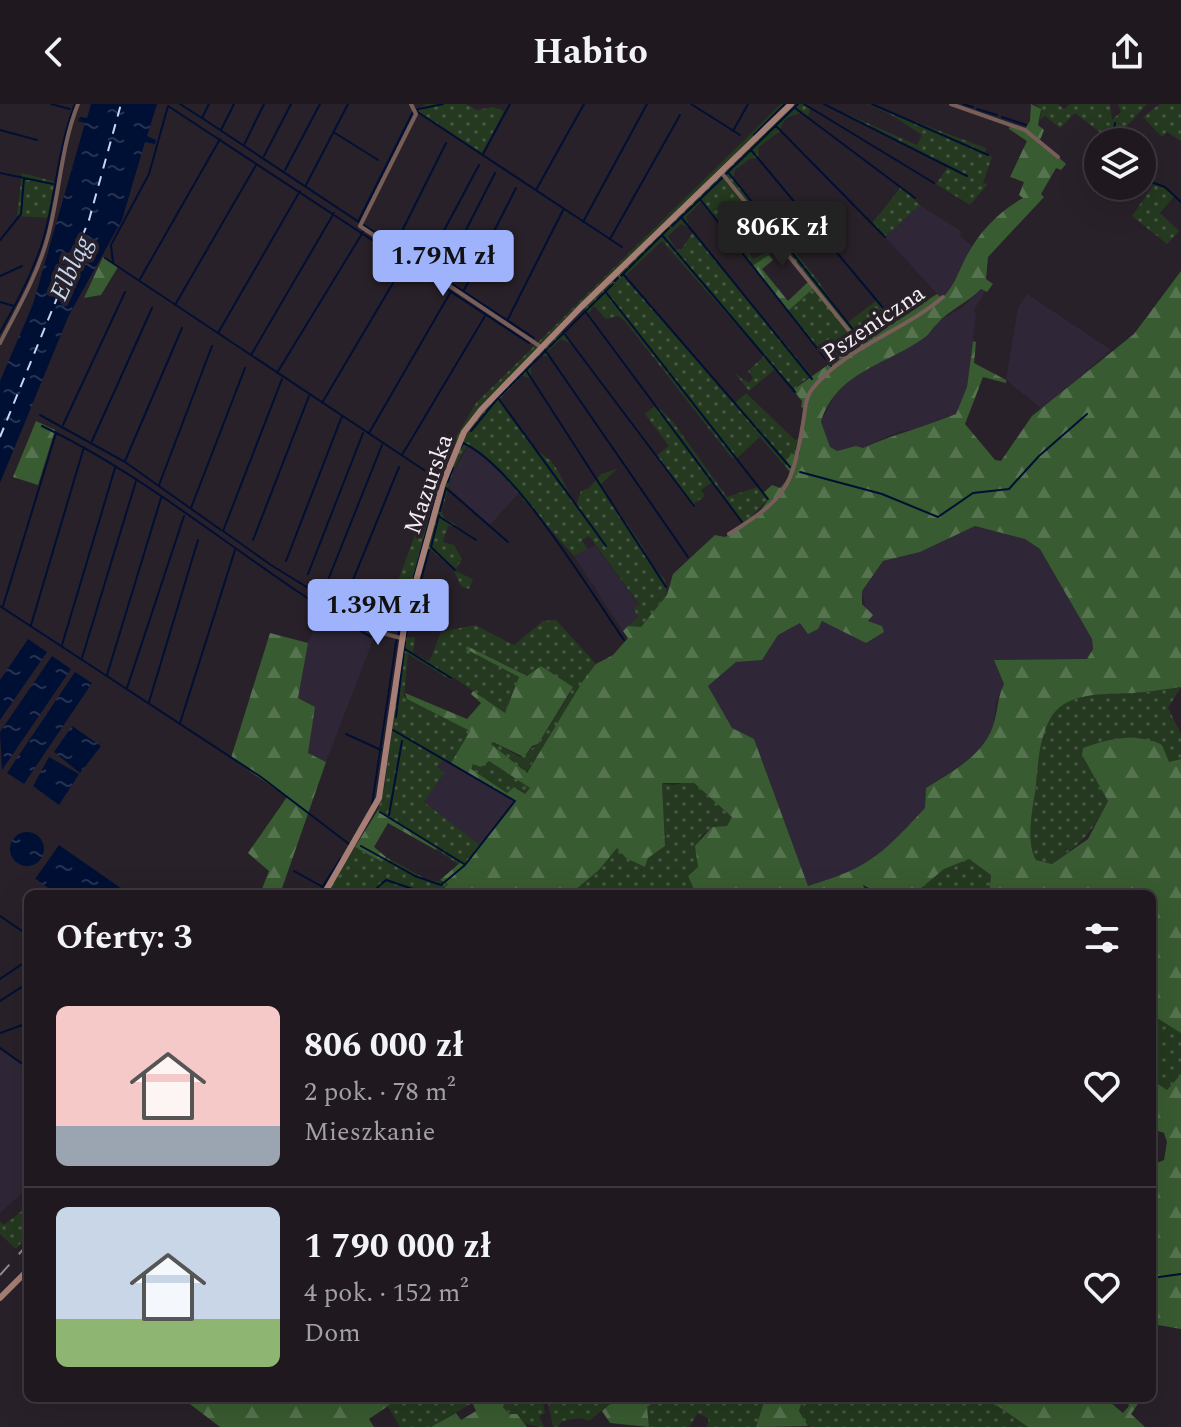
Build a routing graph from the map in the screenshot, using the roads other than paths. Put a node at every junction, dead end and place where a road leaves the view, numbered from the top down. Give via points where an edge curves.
1 (78, 104) edge
2 (411, 104) edge
3 (791, 104) edge
4 (951, 104) edge
5 (1058, 157) dead end
6 (721, 172) junction
7 (943, 297) dead end
8 (0, 343) edge
9 (541, 347) junction
10 (863, 348) junction
11 (729, 534) dead end
12 (363, 628) dead end
13 (401, 638) junction
14 (326, 890) edge
15 (24, 1274) edge
16 (0, 1298) edge

1 - 8 street via 47,240
2 - 9 street via 416,114 360,226
3 - 6 main road, Mazurska
4 - 5 street via 1025,130
6 - 9 main road, Mazurska
6 - 10 street
7 - 10 street, Pszeniczna
9 - 13 main road, Mazurska via 477,414 456,446
10 - 11 street, Pszeniczna via 811,391 799,459 777,500
12 - 13 street
13 - 14 main road, Mazurska via 379,798
15 - 16 main road

